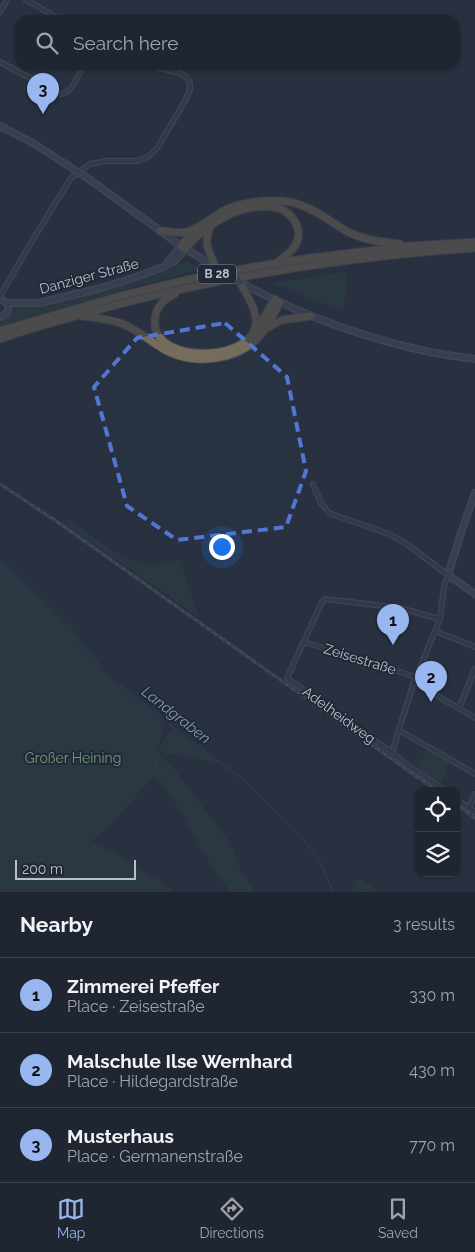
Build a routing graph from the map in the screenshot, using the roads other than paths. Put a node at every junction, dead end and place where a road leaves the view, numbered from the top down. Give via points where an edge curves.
1 (7, 0) edge
2 (26, 0) edge
3 (0, 12) edge
4 (52, 15) edge
5 (0, 62) edge
6 (81, 70) edge
7 (165, 70) edge
8 (0, 126) edge
9 (207, 225) junction
10 (160, 231) junction
11 (475, 242) edge
12 (410, 246) junction
13 (183, 247) junction
14 (475, 248) edge
15 (193, 253) junction
16 (175, 261) junction
17 (275, 263) junction
18 (212, 264) junction
19 (163, 267) junction
20 (240, 282) junction
21 (188, 287) junction
22 (4, 300) edge
23 (277, 301) junction
24 (77, 315) junction
25 (311, 316) junction
26 (0, 317) edge
27 (265, 329) junction
28 (0, 331) edge
29 (252, 335) junction
30 (0, 339) edge
31 (475, 359) edge
32 (312, 484) dead end
33 (475, 493) edge
34 (448, 575) junction
35 (475, 594) edge
36 (440, 619) junction
37 (435, 630) junction
38 (304, 642) junction
39 (475, 647) edge
40 (475, 669) edge
41 (416, 677) junction
42 (414, 682) junction
43 (458, 708) junction
44 (475, 718) edge
45 (399, 730) junction
46 (392, 752) junction
47 (475, 774) edge
48 (439, 787) edge
49 (475, 794) edge
50 (460, 802) edge
51 (469, 808) junction
52 (475, 812) edge

1 - 3 street
2 - 4 street
5 - 6 street via 63,94 71,88
7 - 22 street via 187,78 190,89 158,147 148,157 137,161 90,164 70,180
8 - 10 main road, bridge via 89,179
9 - 10 highway via 186,232
9 - 12 highway via 224,211 251,202 285,202 312,210 365,239
9 - 13 highway via 188,238
9 - 17 highway via 248,208 272,206 286,211 296,222 298,238 292,250
9 - 18 highway
10 - 13 main road
11 - 12 highway, B 28
12 - 17 highway, B 28
13 - 15 main road
13 - 16 main road, Danziger Straße
13 - 19 main road, Danziger Straße
14 - 21 highway, B 28 via 342,262
15 - 16 main road
15 - 18 main road
16 - 19 main road, Danziger Straße
17 - 28 highway, B 28 via 152,288
18 - 20 main road, bridge
19 - 22 main road, Danziger Straße via 38,303
20 - 23 main road
20 - 29 highway via 255,313
21 - 24 highway, B 28
21 - 29 highway via 166,298 156,311 154,323 164,341 184,351 209,353 235,347
22 - 26 main road, Danziger Straße via 6,315
23 - 25 main road
23 - 27 highway
23 - 29 highway
24 - 27 highway via 119,322 168,351 201,359 242,350
24 - 30 highway, B 28
25 - 27 highway via 282,320
25 - 31 main road via 380,340
32 - 34 street via 330,513 389,534
33 - 34 main road
34 - 35 main road
34 - 36 street
36 - 37 street
36 - 38 street via 400,608 327,598 322,601
37 - 39 street
37 - 41 street
38 - 41 street, Zeisestraße
38 - 46 street, Adelheidweg via 287,678
40 - 43 street
41 - 42 street
42 - 43 street
42 - 45 street
43 - 44 street
45 - 46 street
45 - 47 street
46 - 48 street, Adelheidweg
49 - 51 street
50 - 51 street
51 - 52 street

